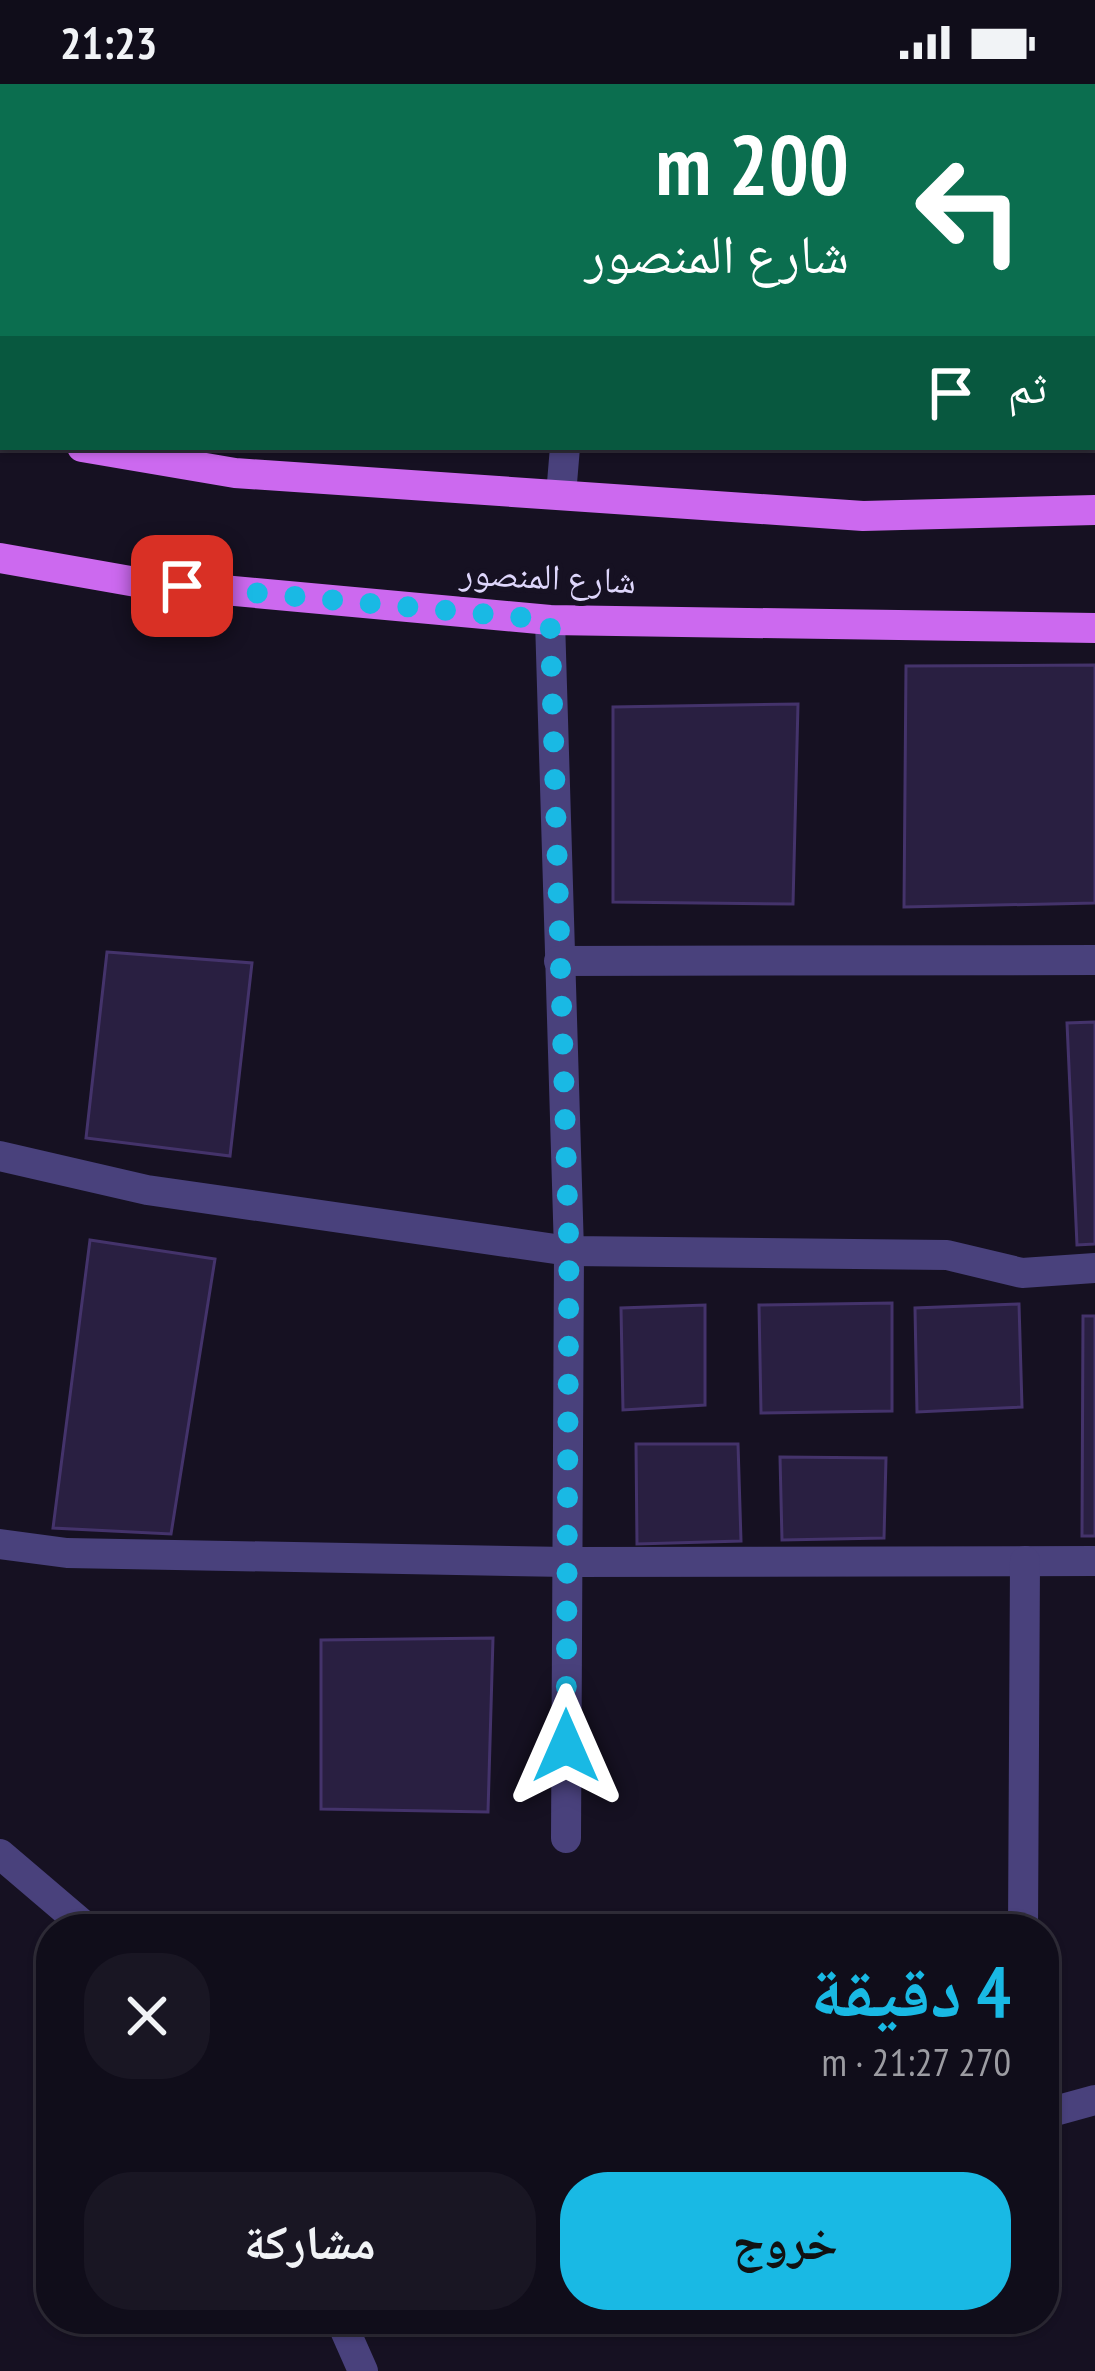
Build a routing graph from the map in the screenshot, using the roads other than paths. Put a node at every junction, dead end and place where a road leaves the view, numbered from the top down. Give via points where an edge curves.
1 (100, 450) edge
2 (566, 450) edge
3 (561, 495) junction
4 (1095, 510) edge
5 (0, 557) edge
6 (550, 620) junction
7 (1095, 628) edge
8 (1095, 960) edge
9 (559, 961) junction
10 (0, 1156) edge
11 (569, 1251) junction
12 (1095, 1268) edge
13 (0, 1544) edge
14 (1025, 1561) junction
15 (1095, 1561) edge
16 (567, 1562) junction
17 (566, 1838) dead end
18 (0, 1854) edge
19 (70, 1914) edge
20 (1023, 1914) edge
21 (1095, 2100) edge
22 (1059, 2110) edge
23 (347, 2334) edge
24 (363, 2371) edge

1 - 3 main road via 235,472
2 - 3 street
3 - 4 main road via 863,516
5 - 6 main road, شارع المنصور via 136,582
6 - 7 main road, شارع المنصور
6 - 9 street
8 - 9 street
9 - 11 street
10 - 11 street via 146,1190
11 - 12 street via 947,1255 1022,1273
11 - 16 street
13 - 16 street via 67,1553
14 - 15 street
14 - 16 street
14 - 20 street
16 - 17 street
18 - 19 street
21 - 22 street
23 - 24 street

